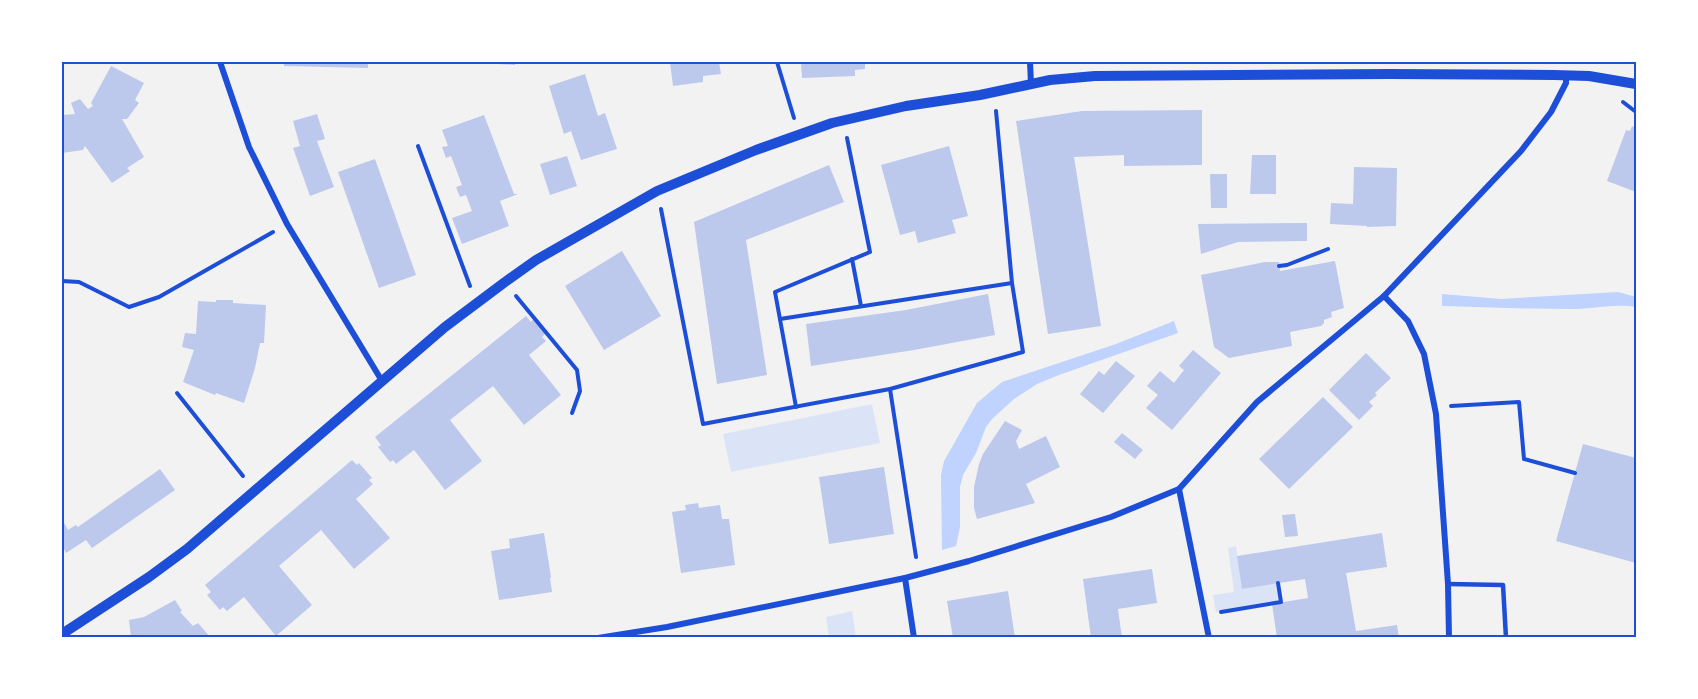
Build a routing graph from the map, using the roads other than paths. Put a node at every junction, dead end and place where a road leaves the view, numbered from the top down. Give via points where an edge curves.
1 (220, 62) edge
2 (1030, 62) edge
3 (1566, 76) junction
4 (1031, 84) junction
5 (1636, 84) edge
6 (1384, 296) junction
7 (382, 381) junction
8 (1179, 489) junction
9 (905, 578) junction
10 (1448, 584) junction
11 (69, 633) edge
12 (598, 638) edge
13 (915, 638) edge
14 (1209, 638) edge
15 (1449, 638) edge
16 (1506, 638) edge

1 - 7 street via 249,147 287,224
2 - 4 street
3 - 4 street via 1121,75 1070,77
3 - 5 street
3 - 6 street via 1551,112 1521,151
4 - 7 street via 844,120 657,190 536,260
6 - 8 street via 1257,402
6 - 10 street via 1408,321 1424,354 1435,407
7 - 11 street via 187,549
8 - 9 street via 1112,517
8 - 14 street
9 - 12 street
9 - 13 street
10 - 15 street
10 - 16 lane via 1503,585

